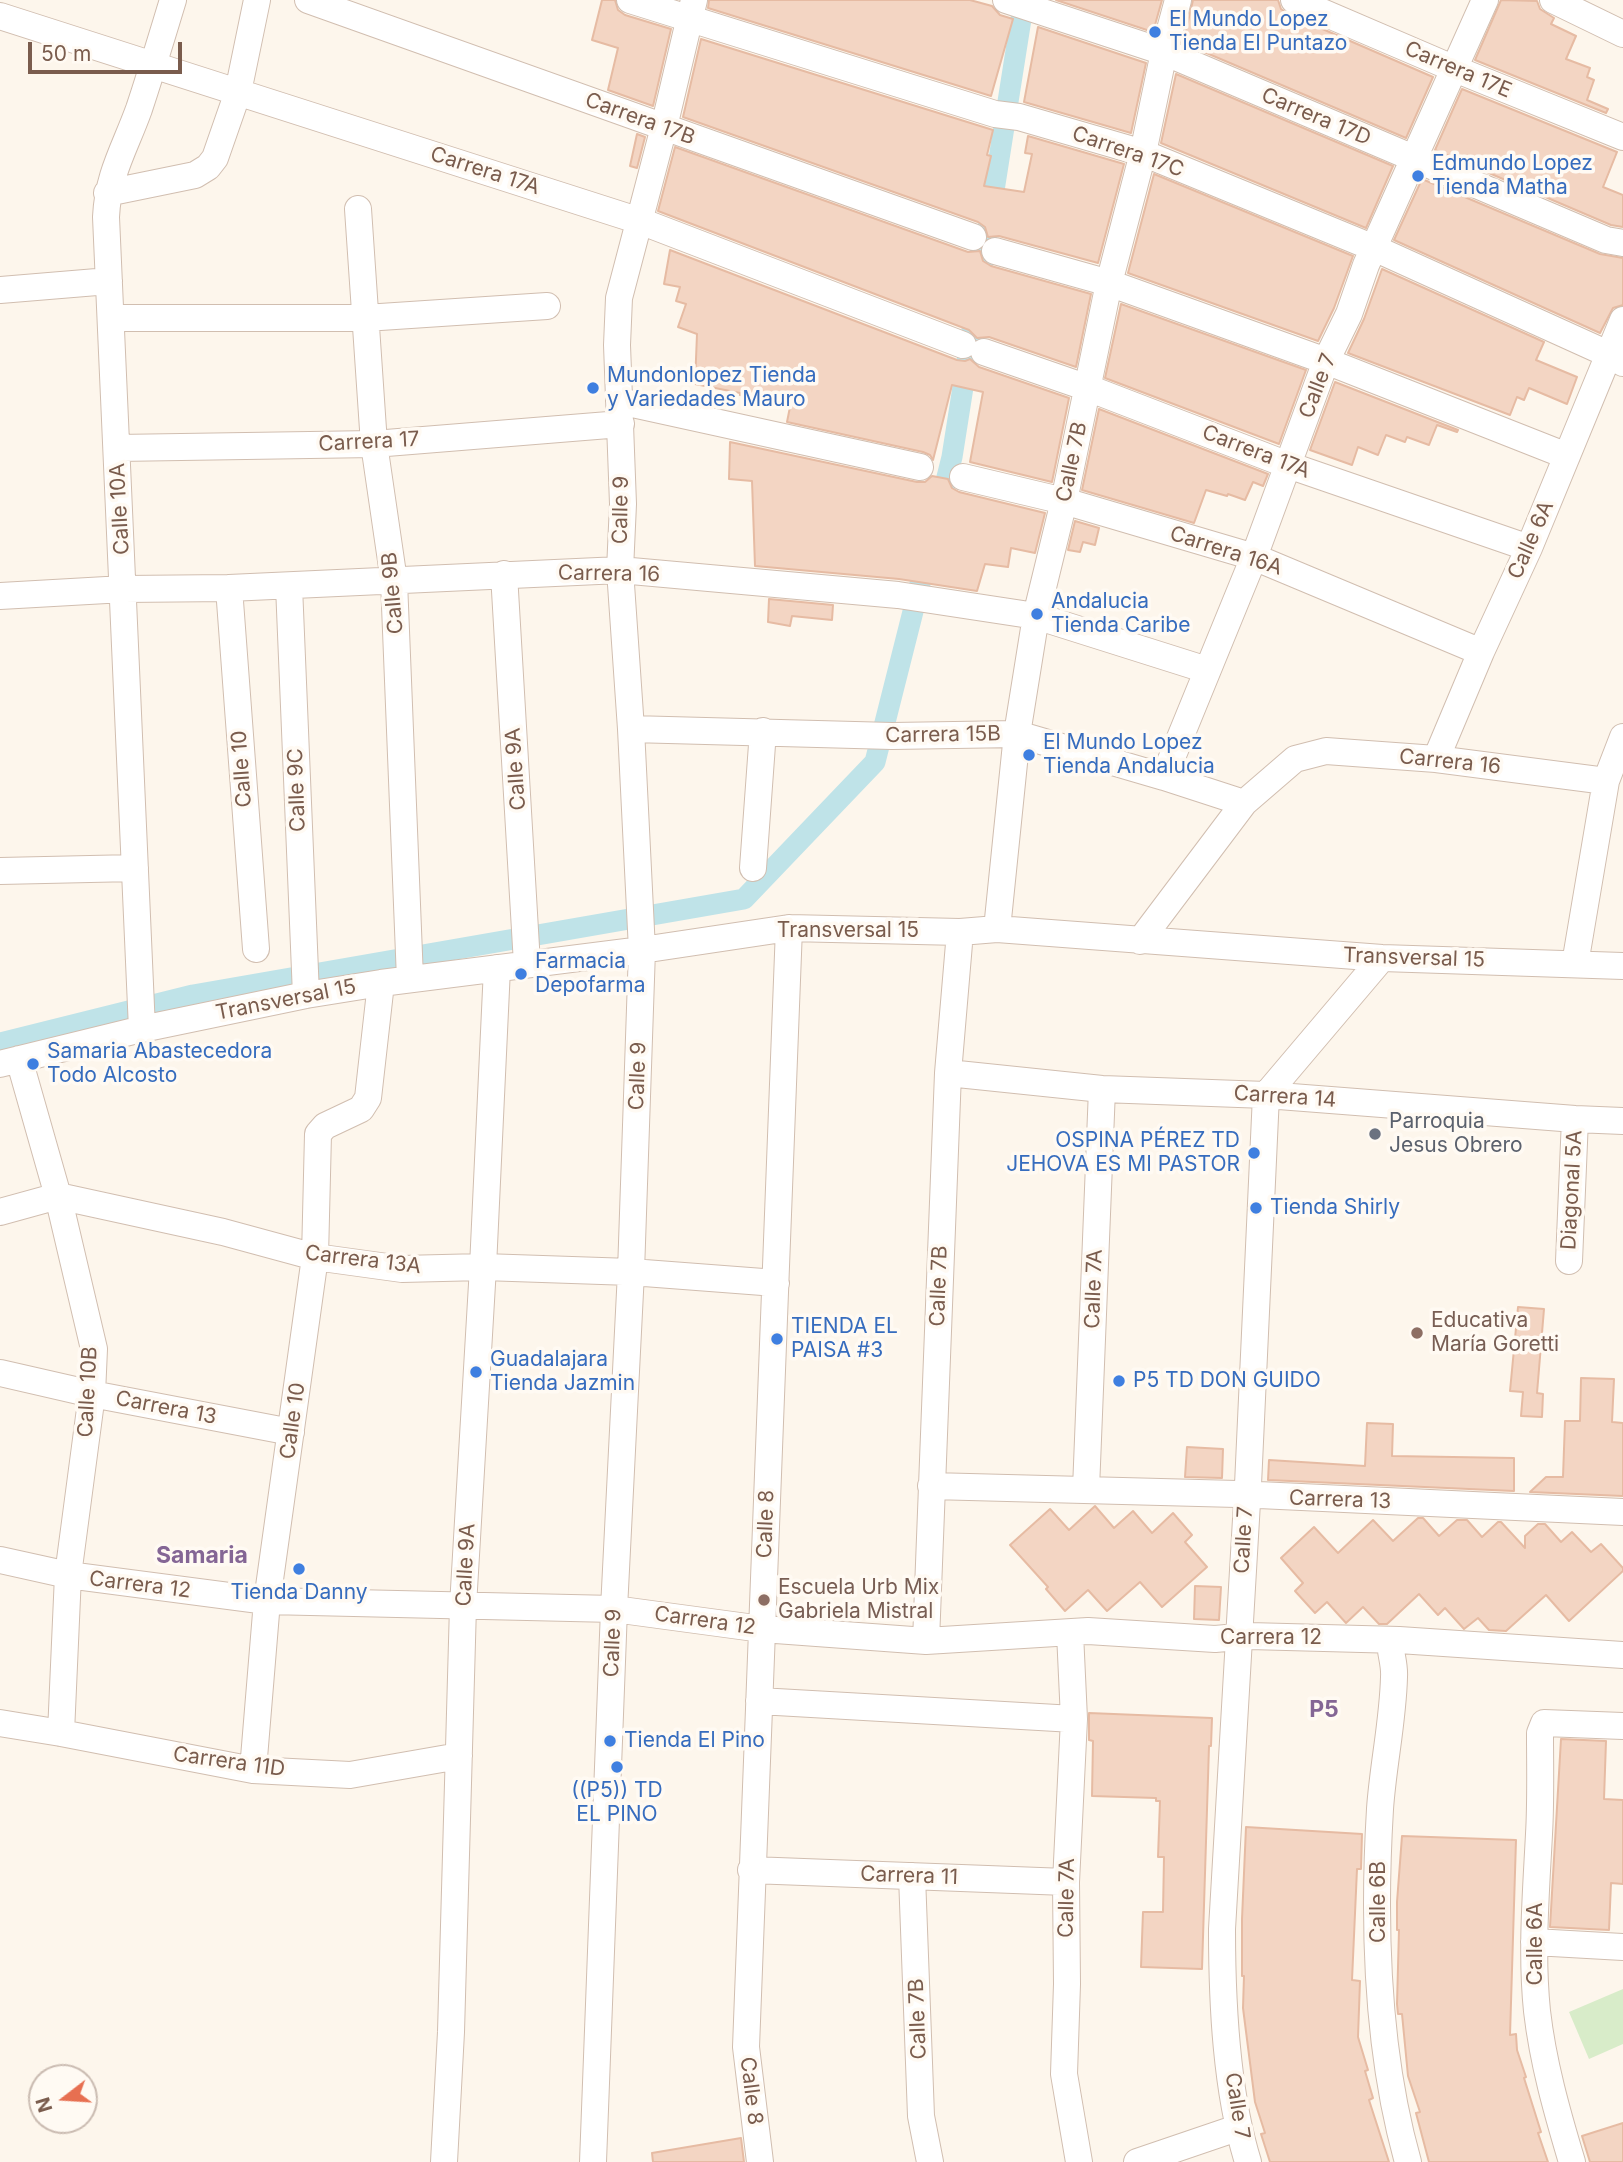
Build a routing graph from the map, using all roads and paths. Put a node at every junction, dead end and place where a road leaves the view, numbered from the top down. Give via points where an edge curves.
1 (173, 0) edge
2 (257, 0) edge
3 (308, 0) edge
4 (630, 0) edge
5 (1178, 0) edge
6 (1294, 0) edge
7 (1485, 0) edge
8 (1553, 0) edge
9 (1015, 3) edge
10 (692, 10) edge
11 (0, 16) edge
12 (1623, 34) edge
13 (1164, 52) junction
14 (152, 65) junction
15 (1455, 69) junction
16 (238, 92) junction
17 (664, 127) junction
18 (1623, 137) edge
19 (1143, 153) junction
20 (1414, 159) junction
21 (107, 193) junction
22 (358, 209) dead end
23 (640, 220) junction
24 (1623, 243) edge
25 (1374, 248) junction
26 (110, 281) junction
27 (1109, 283) junction
28 (0, 290) edge
29 (547, 306) dead end
30 (111, 318) junction
31 (365, 318) junction
32 (1623, 320) edge
33 (1616, 358) edge
34 (1326, 361) junction
35 (1088, 388) junction
36 (620, 413) junction
37 (374, 444) junction
38 (117, 448) junction
39 (1567, 457) junction
40 (1288, 466) junction
41 (920, 467) dead end
42 (963, 477) dead end
43 (1064, 501) junction
44 (1529, 548) junction
45 (1254, 557) junction
46 (620, 570) junction
47 (504, 574) junction
48 (394, 581) junction
49 (289, 586) junction
50 (229, 588) junction
51 (124, 589) junction
52 (0, 596) edge
53 (1036, 616) junction
54 (1481, 652) junction
55 (1207, 670) junction
56 (631, 729) junction
57 (763, 732) junction
58 (1017, 734) junction
59 (1623, 737) edge
60 (1436, 758) junction
61 (1164, 777) junction
62 (1606, 781) junction
63 (1244, 803) junction
64 (135, 868) junction
65 (753, 868) dead end
66 (0, 871) edge
67 (789, 928) junction
68 (997, 929) junction
69 (960, 932) junction
70 (642, 941) junction
71 (1140, 941) junction
72 (256, 949) dead end
73 (527, 955) junction
74 (1382, 958) junction
75 (1575, 964) junction
76 (410, 965) junction
77 (1623, 966) edge
78 (496, 968) junction
79 (305, 982) junction
80 (381, 983) junction
81 (141, 1016) junction
82 (10, 1062) edge
83 (948, 1073) junction
84 (1102, 1089) junction
85 (1266, 1095) junction
86 (1575, 1119) junction
87 (1623, 1121) edge
88 (58, 1196) junction
89 (0, 1212) edge
90 (315, 1257) junction
91 (1569, 1261) dead end
92 (483, 1267) junction
93 (631, 1272) junction
94 (776, 1283) junction
95 (0, 1373) edge
96 (92, 1394) junction
97 (291, 1432) junction
98 (931, 1486) junction
99 (1086, 1489) junction
100 (1247, 1496) junction
101 (1623, 1512) edge
102 (0, 1560) edge
103 (68, 1575) junction
104 (267, 1601) junction
105 (463, 1606) junction
106 (614, 1609) junction
107 (761, 1629) junction
108 (1070, 1633) junction
109 (1390, 1640) junction
110 (926, 1641) junction
111 (1238, 1649) junction
112 (1623, 1655) edge
113 (759, 1702) junction
114 (1074, 1719) junction
115 (0, 1723) edge
116 (1623, 1726) edge
117 (61, 1733) junction
118 (459, 1756) junction
119 (253, 1770) junction
120 (751, 1870) junction
121 (912, 1876) junction
122 (1066, 1882) junction
123 (1534, 1942) junction
124 (1623, 1947) edge
125 (1237, 2128) junction
126 (444, 2162) edge
127 (593, 2162) edge
128 (760, 2162) edge
129 (930, 2162) edge
130 (1079, 2162) edge
131 (1137, 2162) edge
132 (1248, 2162) edge
133 (1408, 2162) edge
134 (1572, 2162) edge

1 - 14 street, Calle 10A
2 - 16 street
3 - 17 street, Carrera 17B
4 - 10 street, Carrera 17C
5 - 13 street, Calle 7B
6 - 15 street, Carrera 17E
7 - 15 street, Calle 7
8 - 12 street
9 - 13 street, Carrera 17D
10 - 17 street, Calle 9
10 - 19 street, Carrera 17C via 1007,116
11 - 14 street, Carrera 17A
13 - 19 street, Calle 7B
13 - 20 street, Carrera 17D
14 - 16 street, Carrera 17A
14 - 21 street, Calle 10A
15 - 18 street, Carrera 17E
15 - 20 street, Calle 7
16 - 21 street via 208,167 195,175
16 - 23 street, Carrera 17A
17 - 23 street, Calle 9
17 - 27 street, Carrera 17B via 984,244
19 - 25 street, Carrera 17C
19 - 27 street, Calle 7B
20 - 24 street, Carrera 17D via 1606,240
20 - 25 street, Calle 7
21 - 26 street, Calle 10A
22 - 31 street, Calle 9B
23 - 35 street, Carrera 17A via 974,349
23 - 36 street, Calle 9 via 619,298
25 - 33 street, Carrera 17C
25 - 34 street, Calle 7
26 - 28 street
26 - 30 street, Calle 10A
27 - 34 street, Carrera 17B
27 - 35 street, Calle 7B
29 - 31 street
30 - 31 street
30 - 38 street, Calle 10A
31 - 37 street, Calle 9B
32 - 33 street, Calle 6A
33 - 39 street, Calle 6A
34 - 39 street, Carrera 17B
34 - 40 street, Calle 7
35 - 40 street, Carrera 17A
35 - 43 street, Calle 7B
36 - 37 street, Carrera 17
36 - 41 street
36 - 46 street, Calle 9
37 - 38 street, Carrera 17
37 - 48 street, Calle 9B
38 - 51 street, Calle 10A
39 - 44 street, Calle 6A
40 - 44 street, Carrera 17A
40 - 45 street, Calle 7
42 - 43 street, Carrera 16A
43 - 45 street, Carrera 16A
43 - 53 street, Calle 7B
44 - 54 street, Calle 6A
45 - 54 street, Carrera 16A
45 - 55 street, Calle 7
46 - 47 street, Carrera 16
46 - 53 street, Carrera 16 via 898,595
46 - 56 street, Calle 9
47 - 48 street, Carrera 16
47 - 73 street, Calle 9A
48 - 49 street, Carrera 16
48 - 76 street, Calle 9B
49 - 50 street, Carrera 16
49 - 79 street, Calle 9C
50 - 51 street, Carrera 16
50 - 72 street, Calle 10
51 - 52 street, Carrera 16
51 - 64 street, Calle 10A
53 - 55 street, Carrera 16
53 - 58 street, Calle 7B
54 - 60 street, Calle 6A
55 - 61 street, Calle 7
56 - 57 street, Carrera 15B
56 - 70 street, Calle 9
57 - 58 street, Carrera 15B
57 - 65 street
58 - 61 street, Carrera 15B
58 - 68 street, Calle 7B
59 - 62 street
60 - 62 street, Carrera 16
60 - 63 street, Carrera 16 via 1326,751 1295,759
61 - 63 street, Carrera 15B
62 - 75 street
63 - 71 street
64 - 66 street
64 - 81 street, Calle 10A
67 - 69 street, Transversal 15
67 - 70 street, Transversal 15
67 - 94 street, Calle 8
68 - 69 street, Transversal 15
68 - 71 street, Transversal 15
69 - 83 street, Calle 7B
70 - 73 street, Transversal 15
70 - 93 street, Calle 9
71 - 74 street, Transversal 15
73 - 78 street, Transversal 15
74 - 75 street, Transversal 15
74 - 85 street
75 - 77 street, Transversal 15
76 - 78 street, Transversal 15
76 - 80 street, Transversal 15
78 - 92 street, Calle 9A
79 - 80 street, Transversal 15
79 - 81 street, Transversal 15
80 - 90 street, Calle 10 via 368,1098 361,1109 324,1126 318,1134
81 - 82 street, Transversal 15
82 - 88 street, Calle 10B
83 - 84 street, Carrera 14
83 - 98 street, Calle 7B
84 - 85 street, Carrera 14
84 - 99 street, Calle 7A
85 - 86 street, Carrera 14
85 - 100 street, Calle 7
86 - 87 street, Carrera 14
86 - 91 street, Diagonal 5A
88 - 89 street, Carrera 13A
88 - 90 street, Carrera 13A via 223,1231
88 - 96 street, Calle 10B via 94,1349
90 - 92 street, Carrera 13A via 402,1269
90 - 97 street, Calle 10
92 - 93 street, Carrera 13A
92 - 105 street, Calle 9A
93 - 94 street, Carrera 13A
93 - 106 street, Calle 9
94 - 107 street, Calle 8
95 - 96 street, Carrera 13
96 - 97 street, Carrera 13
96 - 103 street, Calle 10B
97 - 104 street, Calle 10
98 - 99 street, Carrera 13
98 - 110 street, Calle 7B
99 - 100 street, Carrera 13
100 - 101 street, Carrera 13
100 - 111 street, Calle 7
102 - 103 street, Carrera 12
103 - 104 street, Carrera 12
103 - 117 street, Calle 10B
104 - 105 street, Carrera 12
104 - 119 street, Calle 10
105 - 106 street, Carrera 12
105 - 118 street, Calle 9A
106 - 107 street, Carrera 12
106 - 127 street, Calle 9
107 - 110 street, Carrera 12
107 - 113 street, Calle 8
108 - 110 street, Carrera 12
108 - 111 street, Carrera 12 via 1214,1639
108 - 114 street, Calle 7A
109 - 111 street, Carrera 12
109 - 112 street, Carrera 12
109 - 133 street, Calle 6B via 1394,1675 1380,1810 1379,1974 1391,2093
111 - 125 street, Calle 7 via 1222,1981
113 - 114 street
113 - 120 street, Calle 8
114 - 122 street, Calle 7A
115 - 117 street, Carrera 11D
116 - 123 street, Calle 6A via 1544,1723 1540,1732
117 - 119 street, Carrera 11D
118 - 119 street, Carrera 11D via 350,1775
118 - 126 street, Calle 9A
120 - 121 street, Carrera 11
120 - 128 street, Calle 8 via 746,2048
121 - 122 street, Carrera 11
121 - 129 street, Calle 7B via 921,2116
122 - 130 street, Calle 7A via 1064,2074
123 - 124 street
123 - 134 street, Calle 6A via 1543,2056
125 - 131 street
125 - 132 street, Calle 7

